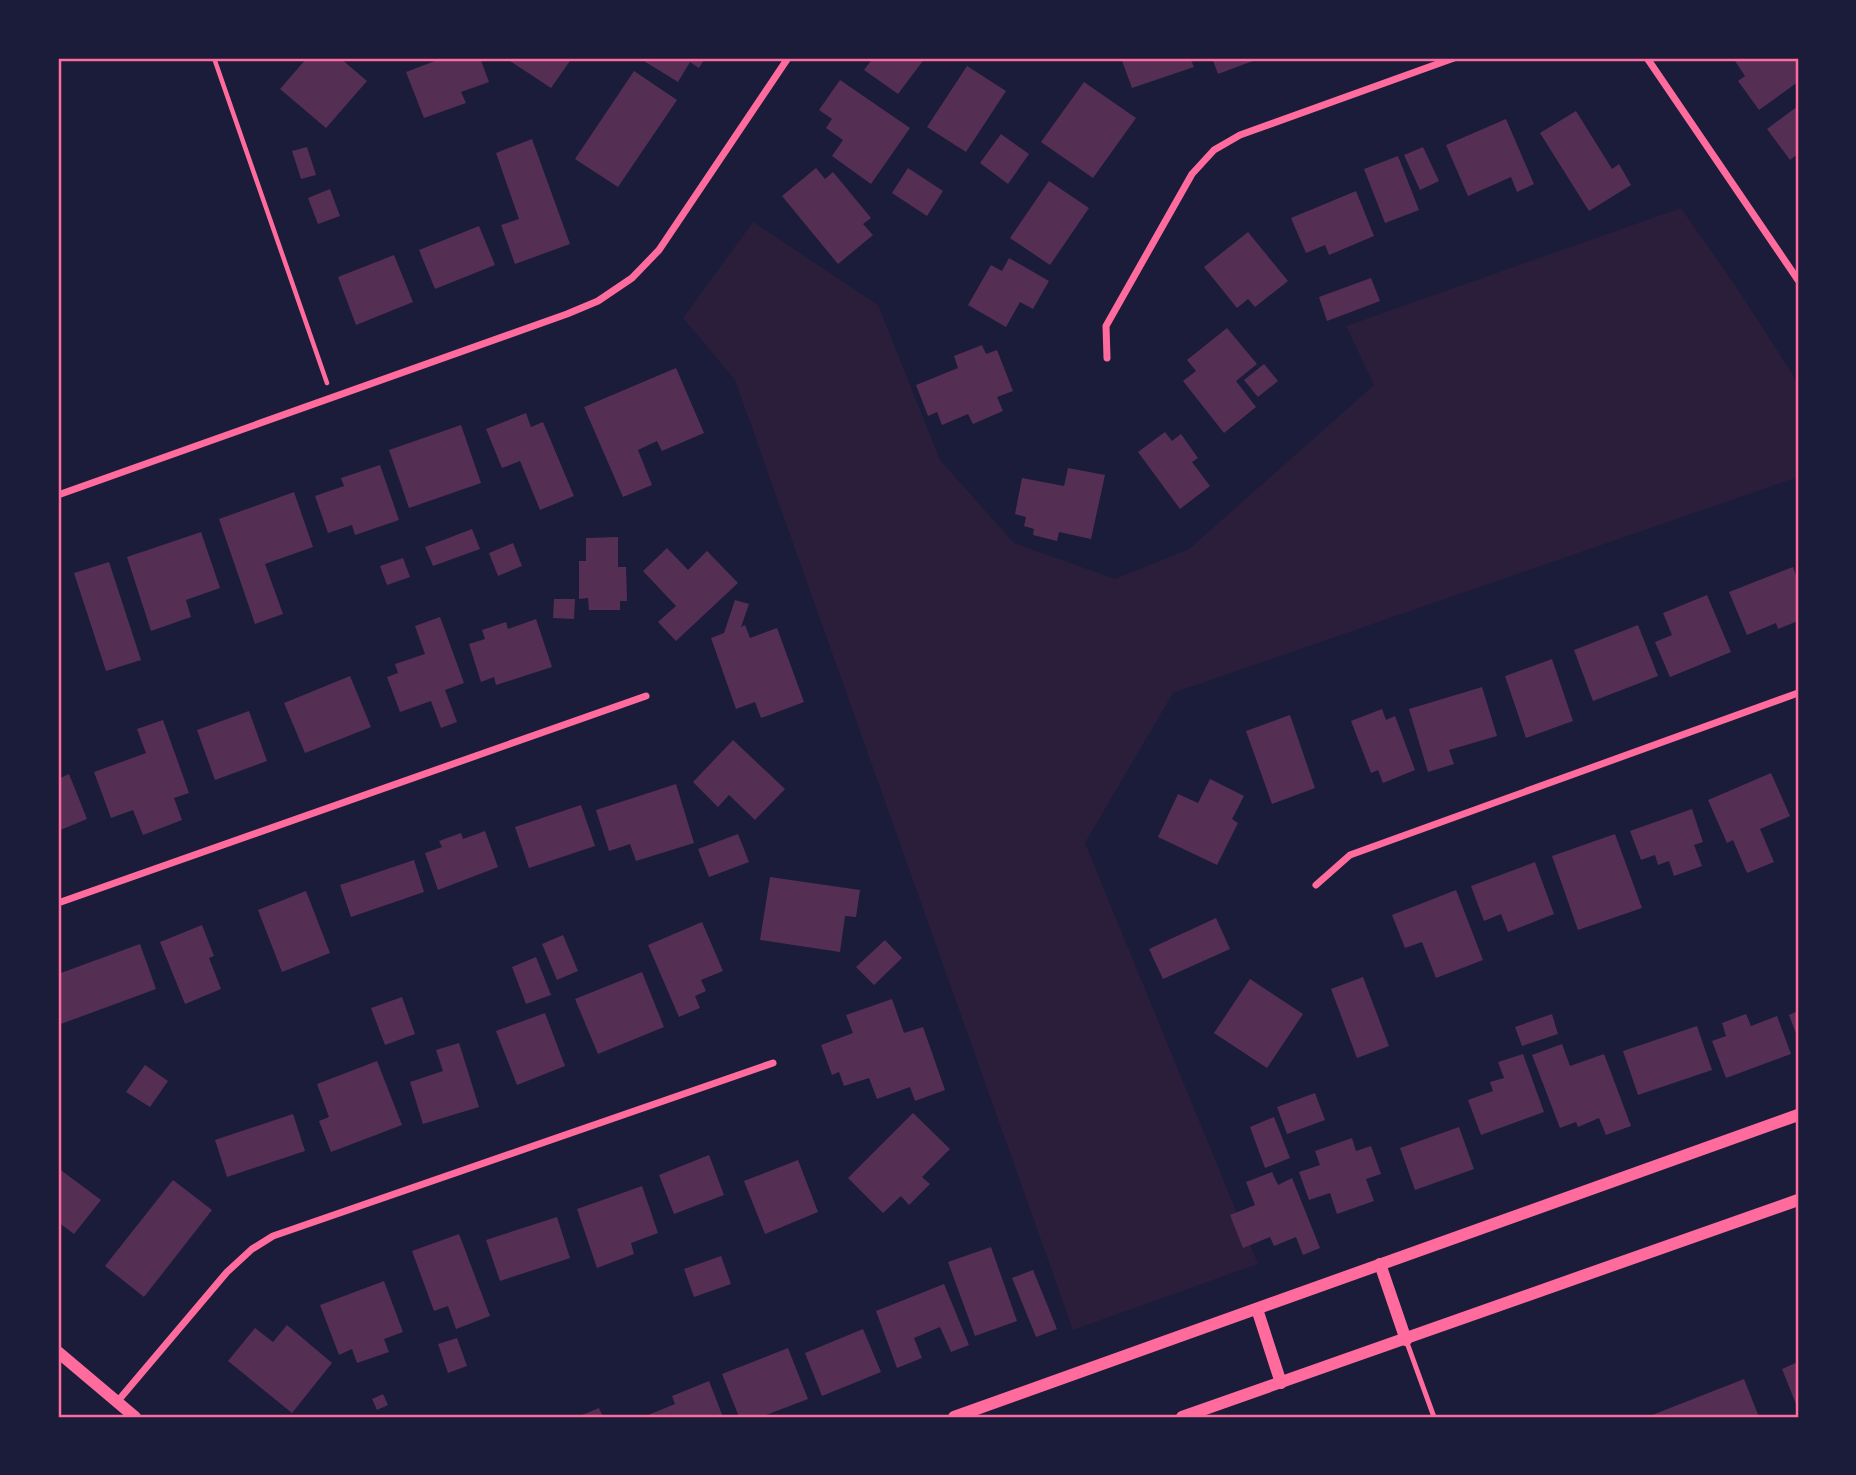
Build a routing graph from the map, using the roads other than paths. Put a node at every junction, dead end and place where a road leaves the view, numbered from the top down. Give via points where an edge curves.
1 (788, 58) edge
2 (1454, 58) edge
3 (1647, 58) edge
4 (1798, 280) edge
5 (1107, 358) dead end
6 (58, 495) edge
7 (1798, 693) edge
8 (646, 696) dead end
9 (1316, 885) dead end
10 (58, 903) edge
11 (773, 1063) dead end
12 (1798, 1115) edge
13 (1798, 1200) edge
14 (1380, 1264) junction
15 (1257, 1309) junction
16 (1406, 1340) junction
17 (58, 1352) edge
18 (1281, 1383) junction
19 (117, 1402) junction
20 (135, 1417) edge
21 (954, 1417) edge
22 (1182, 1417) edge
23 (1434, 1417) edge

1 - 6 street via 659,250 632,278 598,300
2 - 5 street via 1240,135 1214,150 1192,174 1106,326
3 - 4 street
7 - 9 street via 1350,855
8 - 10 street
11 - 19 street via 273,1236 227,1272
12 - 14 street
13 - 16 street
14 - 15 street
14 - 16 street
15 - 18 street
15 - 21 street
16 - 18 street
16 - 23 lane
17 - 19 street
18 - 22 street
19 - 20 street

